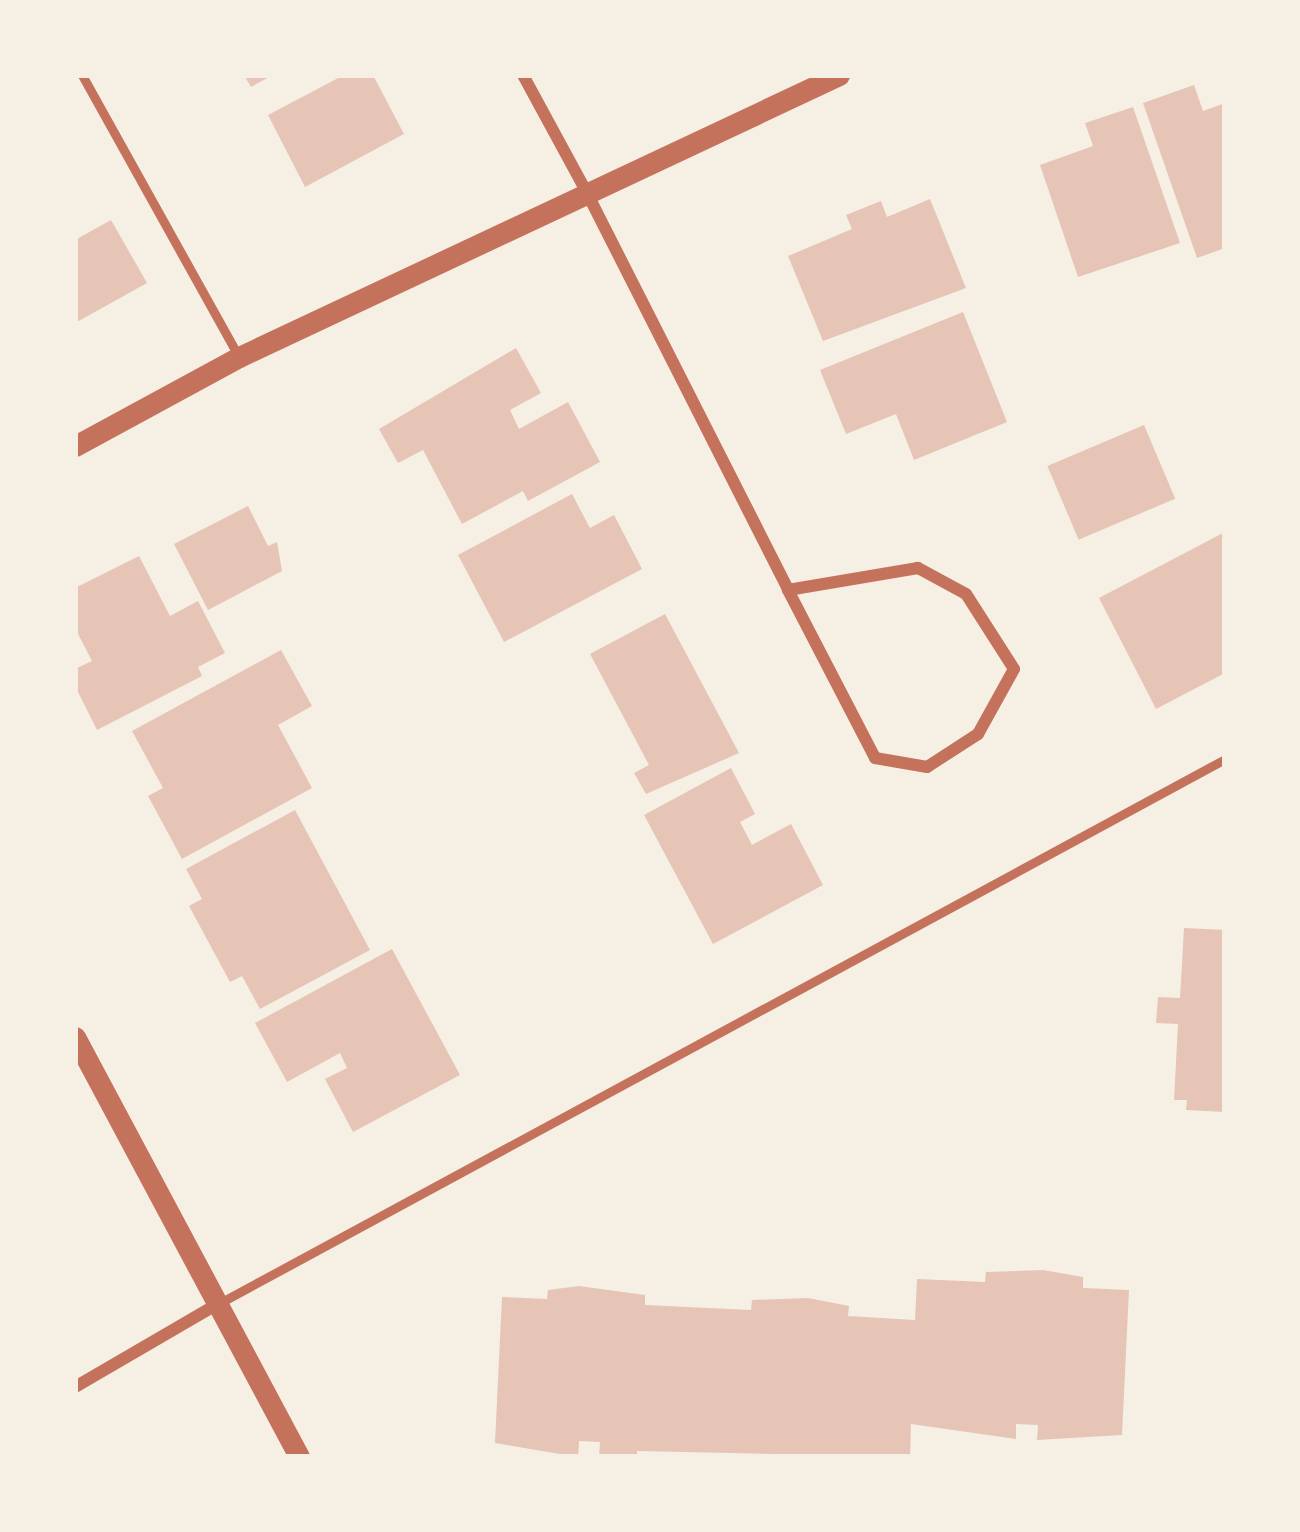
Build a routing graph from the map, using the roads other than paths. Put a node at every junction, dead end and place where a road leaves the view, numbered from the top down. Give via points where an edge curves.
1 (82, 75) edge
2 (523, 75) edge
3 (839, 75) edge
4 (586, 190) junction
5 (239, 357) junction
6 (75, 446) edge
7 (788, 590) junction
8 (1225, 759) edge
9 (75, 1037) edge
10 (216, 1305) junction
11 (75, 1387) edge
12 (299, 1457) edge

1 - 5 lane
2 - 4 street
3 - 4 street
4 - 5 street
4 - 7 street
5 - 6 street
7 - 7 street via 874,758 927,767 978,734 1014,669 966,594 918,568
8 - 10 lane
9 - 10 street
10 - 11 street
10 - 12 street

